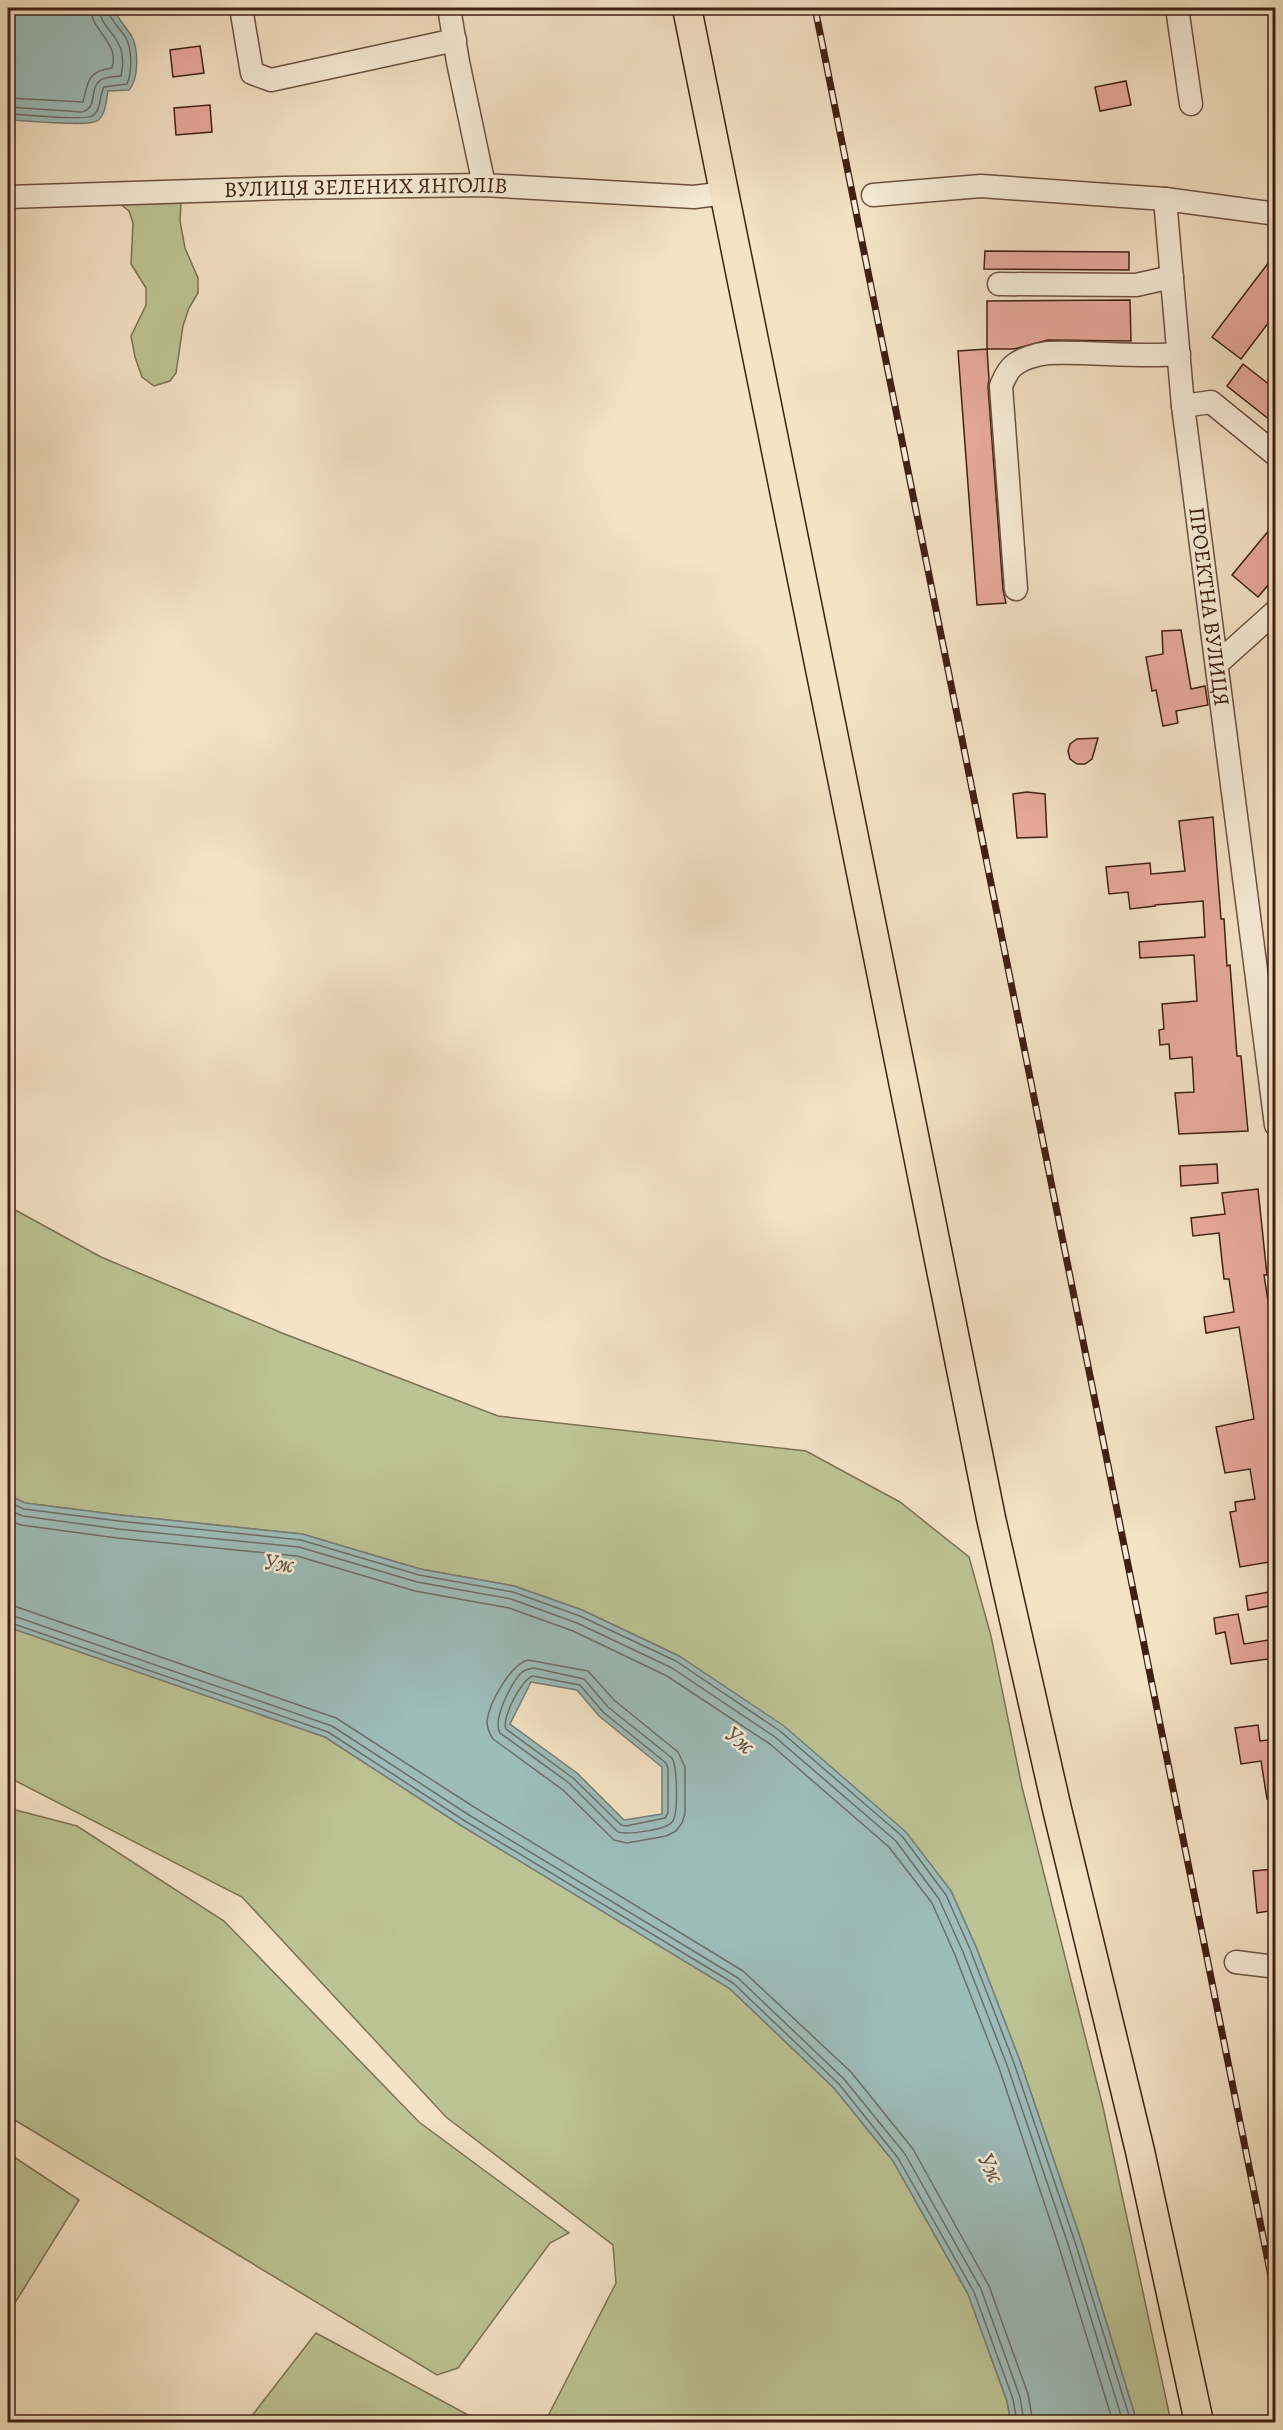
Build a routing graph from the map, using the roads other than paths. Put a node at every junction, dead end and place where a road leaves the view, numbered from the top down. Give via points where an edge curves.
1 (241, 8) edge
2 (449, 8) edge
3 (687, 8) edge
4 (1177, 8) edge
5 (454, 40) junction
6 (1191, 104) dead end
7 (484, 185) junction
8 (725, 193) junction
9 (873, 195) dead end
10 (8, 197) edge
11 (1165, 199) junction
12 (1275, 214) edge
13 (1172, 277) junction
14 (999, 284) dead end
15 (1179, 354) junction
16 (1183, 406) junction
17 (1275, 455) edge
18 (1016, 589) dead end
19 (1275, 611) edge
20 (1218, 663) junction
21 (1275, 1125) edge
22 (1236, 1962) dead end
23 (1275, 1967) edge
24 (1199, 2422) edge

1 - 5 street via 252,73 271,80
2 - 5 street
3 - 8 main road
4 - 6 street
5 - 7 street
7 - 8 street, ВУЛИЦЯ ЗЕЛЕНИХ ЯНГОЛІВ via 694,196
7 - 10 street, ВУЛИЦЯ ЗЕЛЕНИХ ЯНГОЛІВ
8 - 24 main road via 991,1518 1143,2163
9 - 11 street via 981,186
11 - 12 street
11 - 13 street, ПРОЕКТНА ВУЛИЦЯ
13 - 14 street via 1136,285
13 - 15 street, ПРОЕКТНА ВУЛИЦЯ
15 - 16 street, ПРОЕКТНА ВУЛИЦЯ
15 - 18 street via 1046,353 1013,365 1006,374 1001,386
16 - 17 street via 1211,402
16 - 20 street, ПРОЕКТНА ВУЛИЦЯ
19 - 20 street
20 - 21 street, ПРОЕКТНА ВУЛИЦЯ
22 - 23 street

